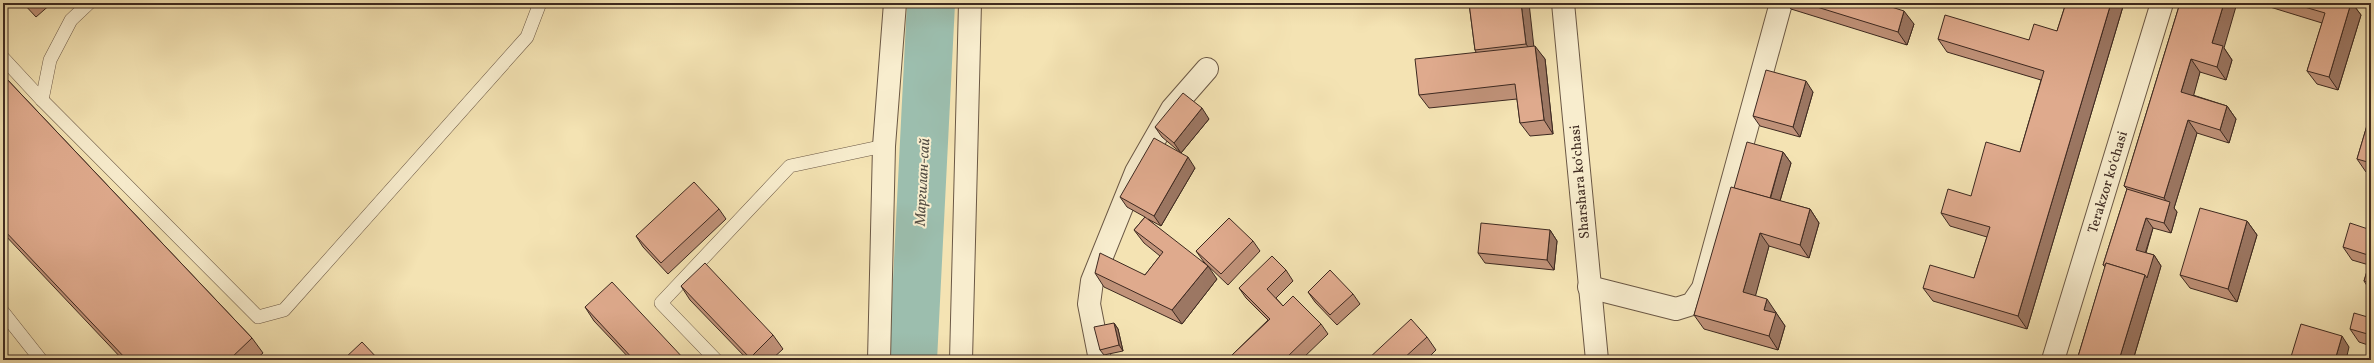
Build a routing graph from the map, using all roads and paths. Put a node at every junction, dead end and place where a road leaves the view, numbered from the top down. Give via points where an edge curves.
1 (88, 3) edge
2 (540, 3) edge
3 (895, 3) edge
4 (970, 3) edge
5 (1563, 3) edge
6 (1780, 3) edge
7 (2162, 3) edge
8 (3, 58) edge
9 (1207, 69) dead end
10 (42, 100) junction
11 (884, 146) junction
12 (1589, 287) junction
13 (3, 312) edge
14 (41, 360) edge
15 (716, 360) edge
16 (878, 360) edge
17 (961, 360) edge
18 (1100, 360) edge
19 (1597, 360) edge
20 (2053, 360) edge

1 - 10 lane via 71,20 50,60
2 - 10 lane via 527,36 284,310 258,317
3 - 11 street
4 - 17 street
5 - 12 street, Sharshara koʻchasi
6 - 12 street via 1703,288 1692,304 1676,309
7 - 20 street, Terakzor koʻchasi
8 - 10 lane
9 - 18 street via 1172,109 1136,172 1092,281 1089,304
11 - 15 lane via 790,166 661,302
11 - 16 street
12 - 19 street, Sharshara koʻchasi
13 - 14 lane

